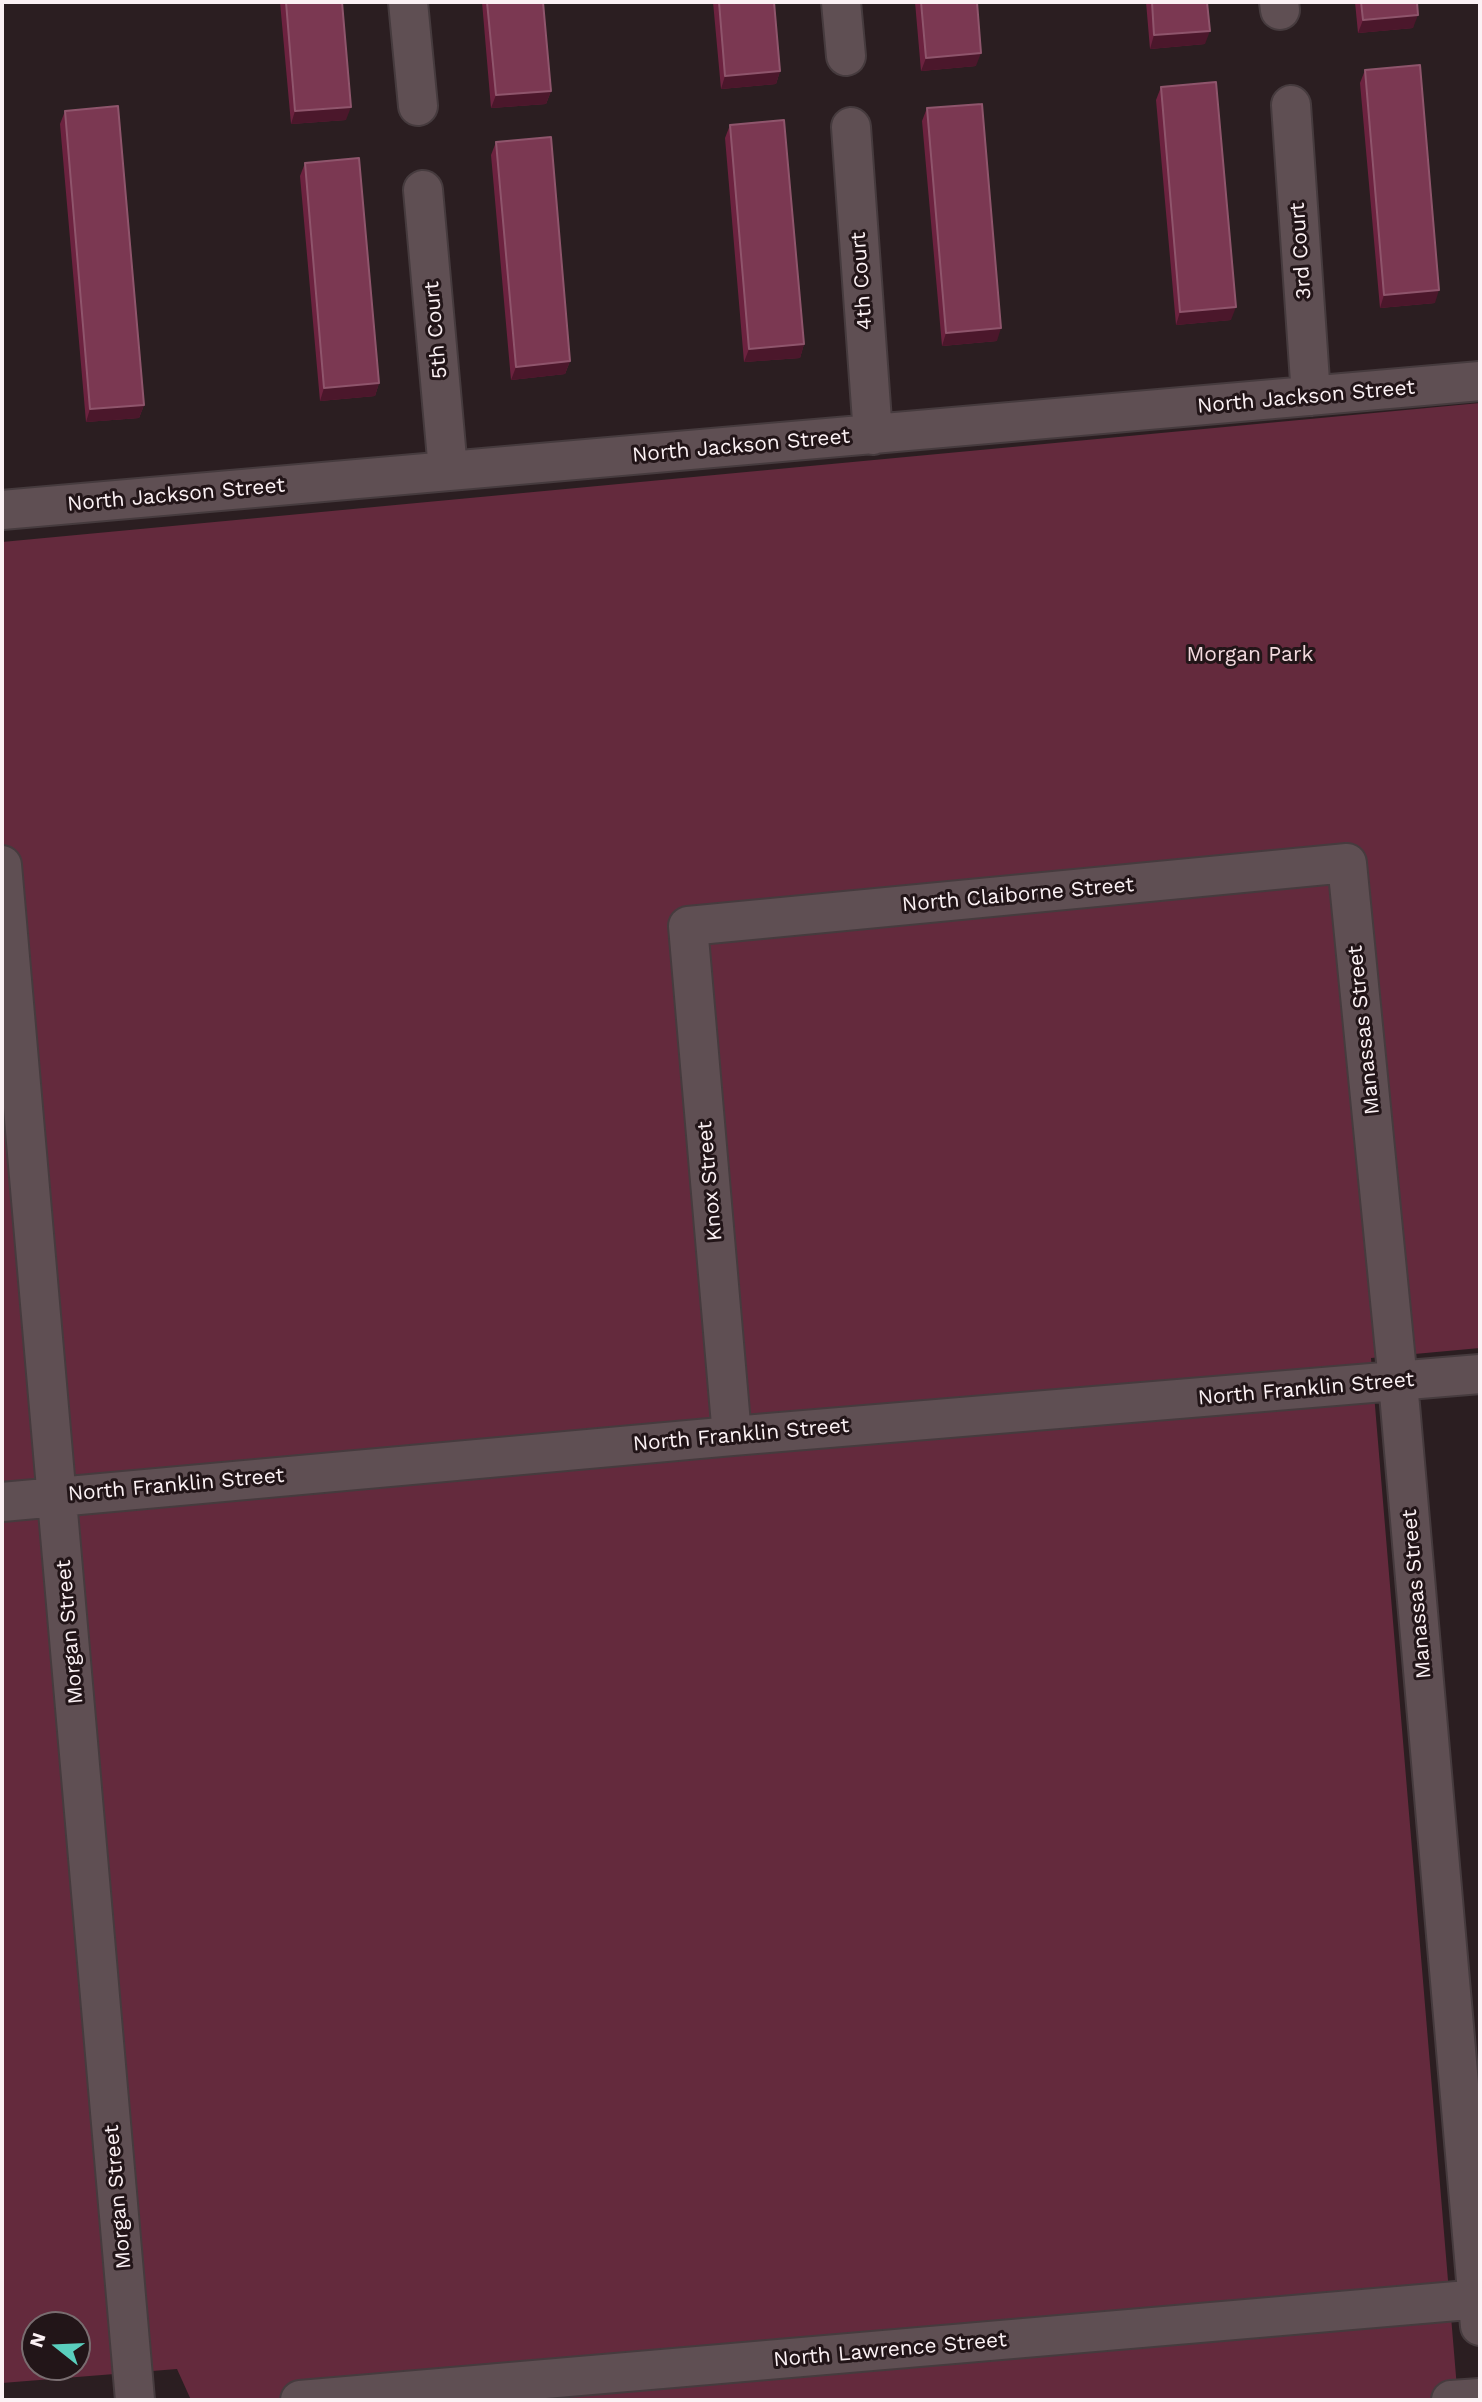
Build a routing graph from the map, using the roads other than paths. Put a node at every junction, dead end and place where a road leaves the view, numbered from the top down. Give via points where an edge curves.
1 (408, 2) edge
2 (841, 2) edge
3 (846, 56) dead end
4 (1291, 105) dead end
5 (418, 106) dead end
6 (851, 127) dead end
7 (423, 190) dead end
8 (1480, 381) edge
9 (1311, 396) junction
10 (873, 435) junction
11 (448, 470) junction
12 (2, 510) edge
13 (1347, 863) joint
14 (2, 865) edge
15 (688, 926) joint
16 (1480, 1374) edge
17 (1398, 1382) junction
18 (732, 1436) junction
19 (58, 1496) junction
20 (2, 1502) edge
21 (1480, 2308) edge
22 (1480, 2398) edge
23 (135, 2400) edge
24 (300, 2400) edge
25 (1451, 2400) edge

1 - 5 street
2 - 3 street
4 - 9 street, 3rd Court
6 - 10 street, 4th Court
7 - 11 street, 5th Court
8 - 9 street, North Jackson Street
9 - 10 street, North Jackson Street
10 - 11 street, North Jackson Street
11 - 12 street, North Jackson Street
13 - 15 street, North Claiborne Street
13 - 17 street, Manassas Street
14 - 19 street, Morgan Street
15 - 18 street, Knox Street
16 - 17 street, North Franklin Street
17 - 18 street, North Franklin Street
17 - 21 street, Manassas Street
18 - 19 street, North Franklin Street
19 - 20 street, North Franklin Street
19 - 23 street, Morgan Street
21 - 24 street, North Lawrence Street
22 - 25 street

